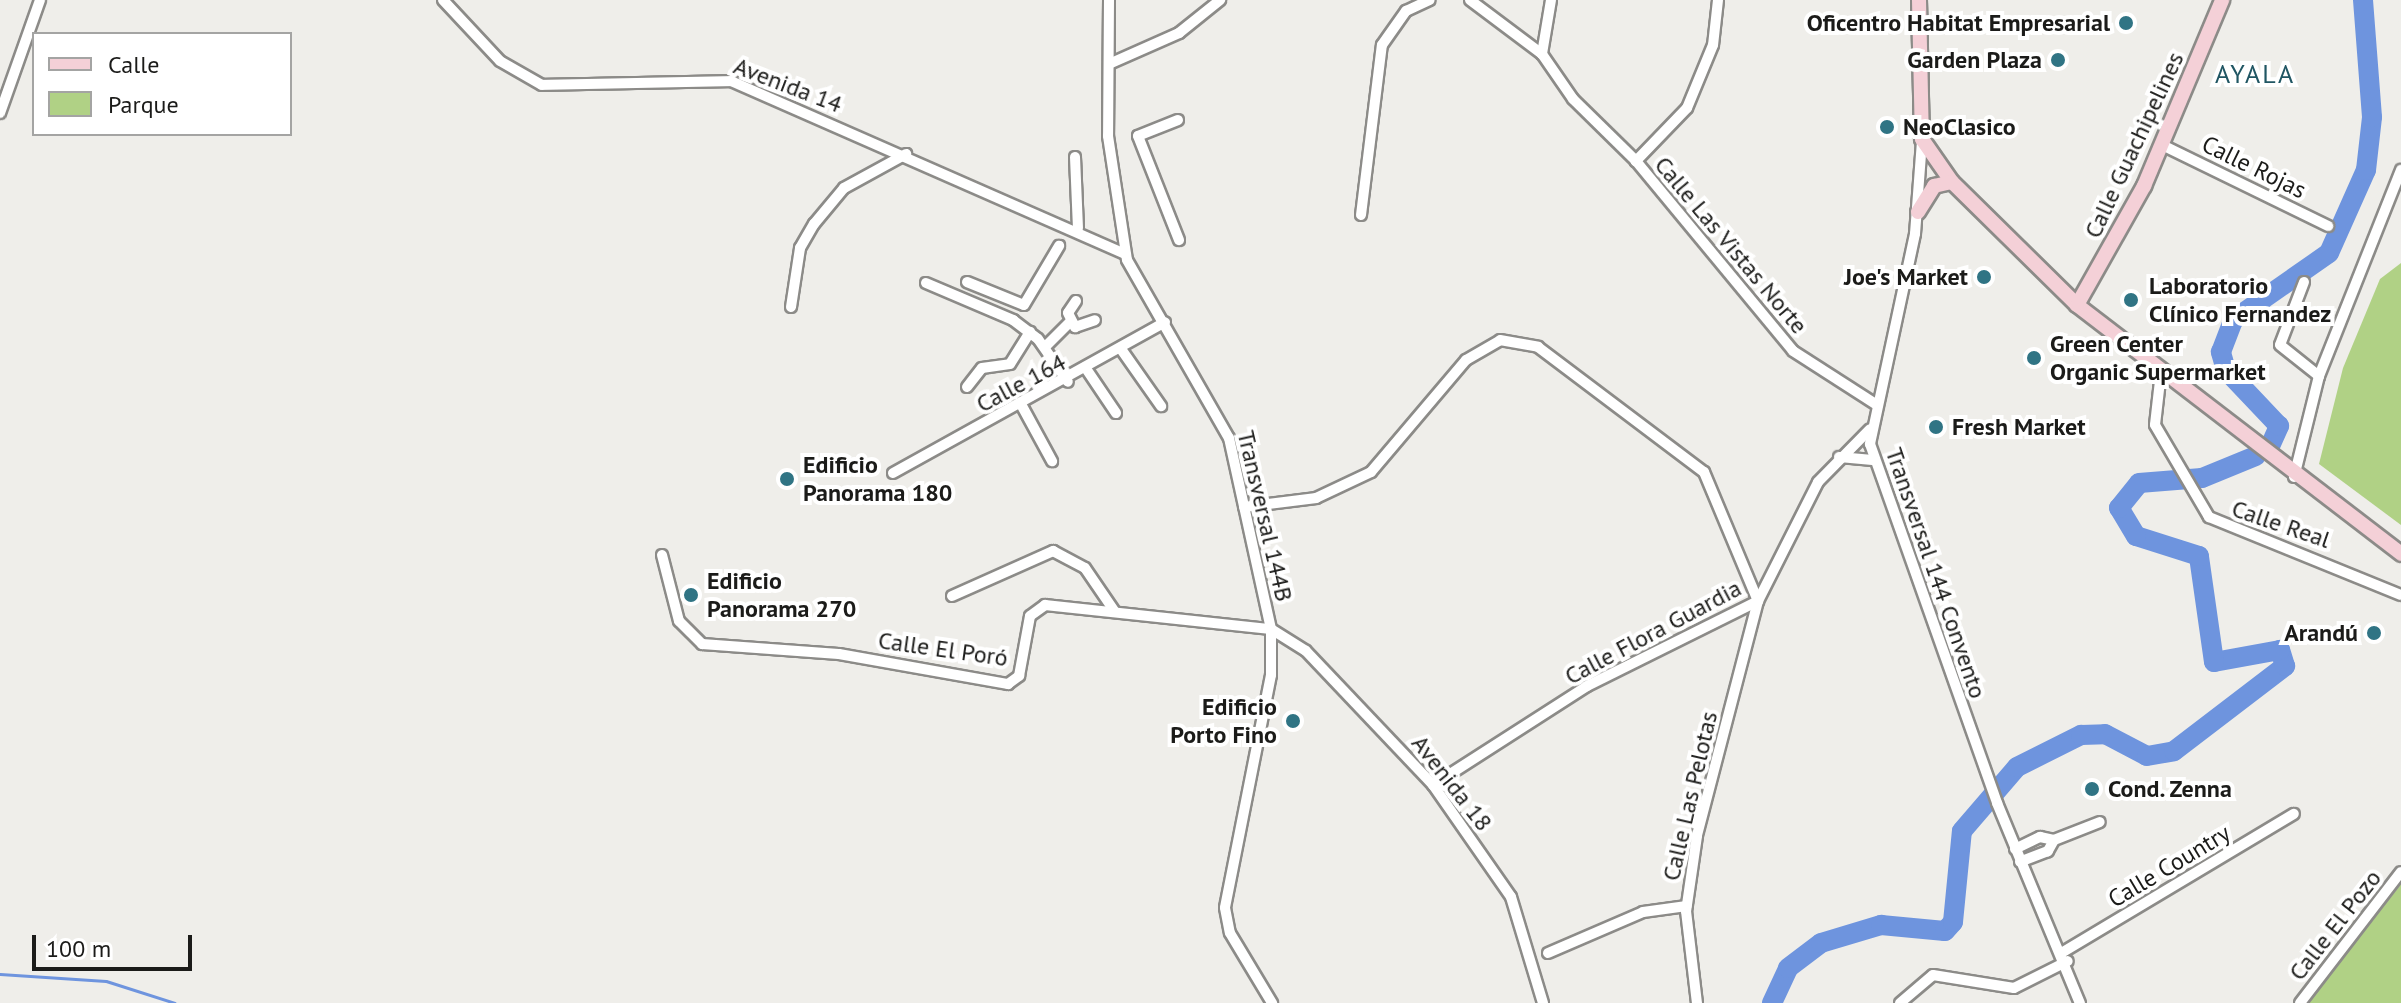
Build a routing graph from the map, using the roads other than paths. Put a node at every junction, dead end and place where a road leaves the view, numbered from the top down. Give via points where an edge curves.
1 (40, 0) edge
2 (443, 0) edge
3 (1109, 0) edge
4 (1220, 0) edge
5 (1430, 0) edge
6 (1470, 0) edge
7 (1551, 0) edge
8 (1718, 0) edge
9 (1919, 0) edge
10 (2222, 0) edge
11 (1542, 54) junction
12 (1109, 64) junction
13 (0, 113) edge
14 (1178, 120) dead end
15 (1922, 139) junction
16 (2162, 145) junction
17 (906, 154) junction
18 (1075, 157) dead end
19 (1636, 161) junction
20 (2401, 170) edge
21 (1952, 182) junction
22 (1918, 212) junction
23 (1361, 215) dead end
24 (2328, 226) dead end
25 (1078, 228) junction
26 (1179, 240) dead end
27 (1059, 246) dead end
28 (1126, 254) junction
29 (2304, 282) dead end
30 (926, 283) dead end
31 (968, 300) junction
32 (1076, 301) dead end
33 (2077, 305) junction
34 (791, 307) dead end
35 (1095, 320) dead end
36 (1070, 322) junction
37 (1165, 322) junction
38 (1030, 332) junction
39 (1045, 347) junction
40 (1121, 349) junction
41 (1087, 370) junction
42 (2161, 372) junction
43 (2319, 376) junction
44 (1068, 382) junction
45 (967, 387) dead end
46 (1877, 405) junction
47 (1022, 406) junction
48 (1161, 406) dead end
49 (1116, 413) dead end
50 (1870, 429) junction
51 (1837, 458) junction
52 (1873, 460) junction
53 (1052, 461) dead end
54 (893, 473) dead end
55 (2294, 477) junction
56 (1244, 507) junction
57 (2401, 554) edge
58 (662, 555) dead end
59 (2401, 595) edge
60 (952, 596) dead end
61 (1758, 601) junction
62 (1115, 612) junction
63 (1271, 629) junction
64 (1433, 785) junction
65 (2294, 814) dead end
66 (2100, 822) dead end
67 (2054, 840) junction
68 (2015, 849) junction
69 (2020, 862) junction
70 (2401, 872) edge
71 (1687, 906) junction
72 (1548, 953) dead end
73 (2065, 956) junction
74 (1272, 1003) edge
75 (1543, 1003) edge
76 (1697, 1003) edge
77 (1900, 1003) edge
78 (2080, 1003) edge
79 (2300, 1003) edge

1 - 13 street
2 - 17 street, Avenida 14 via 500,61 542,85 731,81
3 - 12 street, Transversal 144B
4 - 12 street via 1179,33
5 - 23 street via 1406,11 1382,45
6 - 11 street, Calle Las Vistas Norte
7 - 11 street
8 - 19 street, Calle Las Vistas Norte via 1713,45 1687,108
9 - 15 main road
10 - 16 main road, Calle Guachipelines
11 - 19 street, Calle Las Vistas Norte via 1573,99
12 - 28 street, Transversal 144B via 1108,136
14 - 26 street via 1138,136
15 - 21 main road
15 - 22 street, Transversal 144 Convento
16 - 24 street, Calle Rojas
16 - 33 main road, Calle Guachipelines
17 - 25 street, Avenida 14
17 - 34 street via 844,188 814,224 800,248
18 - 25 street
19 - 46 street, Calle Las Vistas Norte via 1793,351
20 - 43 street
21 - 22 main road via 1934,186
21 - 33 main road
22 - 46 street, Transversal 144 Convento
25 - 28 street, Avenida 14
27 - 31 street via 1024,305 971,283
28 - 37 street, Transversal 144B
29 - 43 street via 2280,345
30 - 31 street
31 - 38 street
32 - 36 street
33 - 42 main road
35 - 36 street via 1080,328
36 - 39 street
37 - 40 street, Calle 164
37 - 56 street, Transversal 144B via 1229,438
38 - 39 street
38 - 45 street via 1010,364 996,371 982,368
39 - 44 street
40 - 41 street, Calle 164
40 - 48 street
41 - 44 street, Calle 164
41 - 49 street
42 - 55 main road
42 - 59 street, Calle Real via 2155,425 2209,517
43 - 55 street
44 - 47 street, Calle 164
46 - 50 street, Transversal 144 Convento
47 - 53 street
47 - 54 street, Calle 164
50 - 51 street, Calle Flora Guardia
50 - 52 street, Transversal 144 Convento
51 - 52 street via 1860,453
51 - 61 street, Calle Flora Guardia
52 - 68 street, Transversal 144 Convento
55 - 57 main road
56 - 61 street via 1347,487 1385,457 1483,346 1521,341 1607,395 1704,472
56 - 63 street, Transversal 144B
58 - 62 street, Calle El Poró via 679,621 702,644 839,654 1008,684 1019,676 1030,616 1039,607
60 - 62 street via 1053,551 1085,568
61 - 64 street, Calle Flora Guardia via 1587,686
61 - 71 street, Calle Las Pelotas via 1697,836
62 - 63 street, Calle El Poró
63 - 64 street, Avenida 18 via 1306,651
63 - 74 street, Transversal 144B via 1271,675 1245,773 1225,908 1230,933
64 - 75 street, Avenida 18 via 1511,897
65 - 73 street, Calle Country
66 - 67 street
67 - 68 street via 2040,837
67 - 69 street
68 - 69 street, Transversal 144 Convento
69 - 73 street, Transversal 144 Convento
70 - 79 street, Calle El Pozo
71 - 72 street via 1643,912
71 - 76 street, Calle Las Pelotas
73 - 77 street, Calle Country via 2014,988 1933,975
73 - 78 street, Transversal 144 Convento

